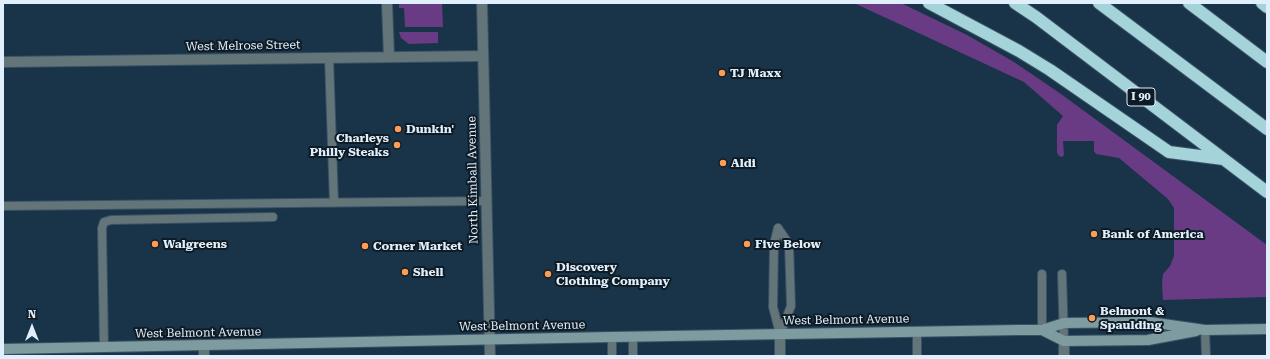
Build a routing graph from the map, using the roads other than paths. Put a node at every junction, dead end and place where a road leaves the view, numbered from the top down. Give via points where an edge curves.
1 (387, 3) edge
2 (482, 3) edge
3 (929, 3) edge
4 (1014, 3) edge
5 (1099, 3) edge
6 (1189, 3) edge
7 (1262, 3) edge
8 (1267, 7) edge
9 (483, 56) junction
10 (389, 57) junction
11 (329, 58) junction
12 (3, 62) edge
13 (1267, 62) edge
14 (1267, 129) edge
15 (1223, 159) junction
16 (1267, 192) edge
17 (487, 201) junction
18 (334, 202) junction
19 (3, 206) edge
20 (274, 217) dead end
21 (1042, 274) dead end
22 (1062, 274) dead end
23 (1064, 323) junction
24 (1267, 328) edge
25 (1042, 330) junction
26 (1205, 330) junction
27 (917, 332) junction
28 (780, 334) junction
29 (612, 337) junction
30 (633, 337) junction
31 (490, 340) junction
32 (1064, 341) junction
33 (104, 348) junction
34 (3, 349) edge
35 (204, 351) edge
36 (490, 356) edge
37 (612, 356) edge
38 (633, 356) edge
39 (780, 356) edge
40 (917, 356) edge
41 (1064, 356) edge
42 (1206, 356) edge

1 - 10 street
2 - 9 street, North Kimball Avenue
3 - 15 highway via 1050,70 1169,152
4 - 15 highway, I 90
5 - 14 highway
6 - 13 highway
7 - 8 highway
9 - 10 street, West Melrose Street
9 - 17 street, North Kimball Avenue
10 - 11 street, West Melrose Street
11 - 12 street, West Melrose Street
11 - 18 lane
15 - 16 highway, I 90
17 - 18 lane
17 - 31 street, North Kimball Avenue
18 - 19 lane
20 - 33 lane via 104,222
21 - 25 lane
22 - 23 lane
23 - 25 main road, West Belmont Avenue
23 - 26 main road, West Belmont Avenue via 1149,322
23 - 32 lane
24 - 26 main road, West Belmont Avenue
25 - 27 main road, West Belmont Avenue
25 - 32 main road, West Belmont Avenue
26 - 32 main road, West Belmont Avenue via 1148,340
26 - 42 lane
27 - 28 main road, West Belmont Avenue
27 - 40 lane
28 - 28 lane via 791,306 789,244 778,228 774,244 773,307
28 - 30 main road, West Belmont Avenue
28 - 39 street
29 - 30 main road, West Belmont Avenue
29 - 31 main road, West Belmont Avenue
29 - 37 lane
30 - 38 lane
31 - 35 main road, West Belmont Avenue
31 - 36 street, North Kimball Avenue
32 - 41 street
33 - 34 main road, West Belmont Avenue
33 - 35 main road, West Belmont Avenue

